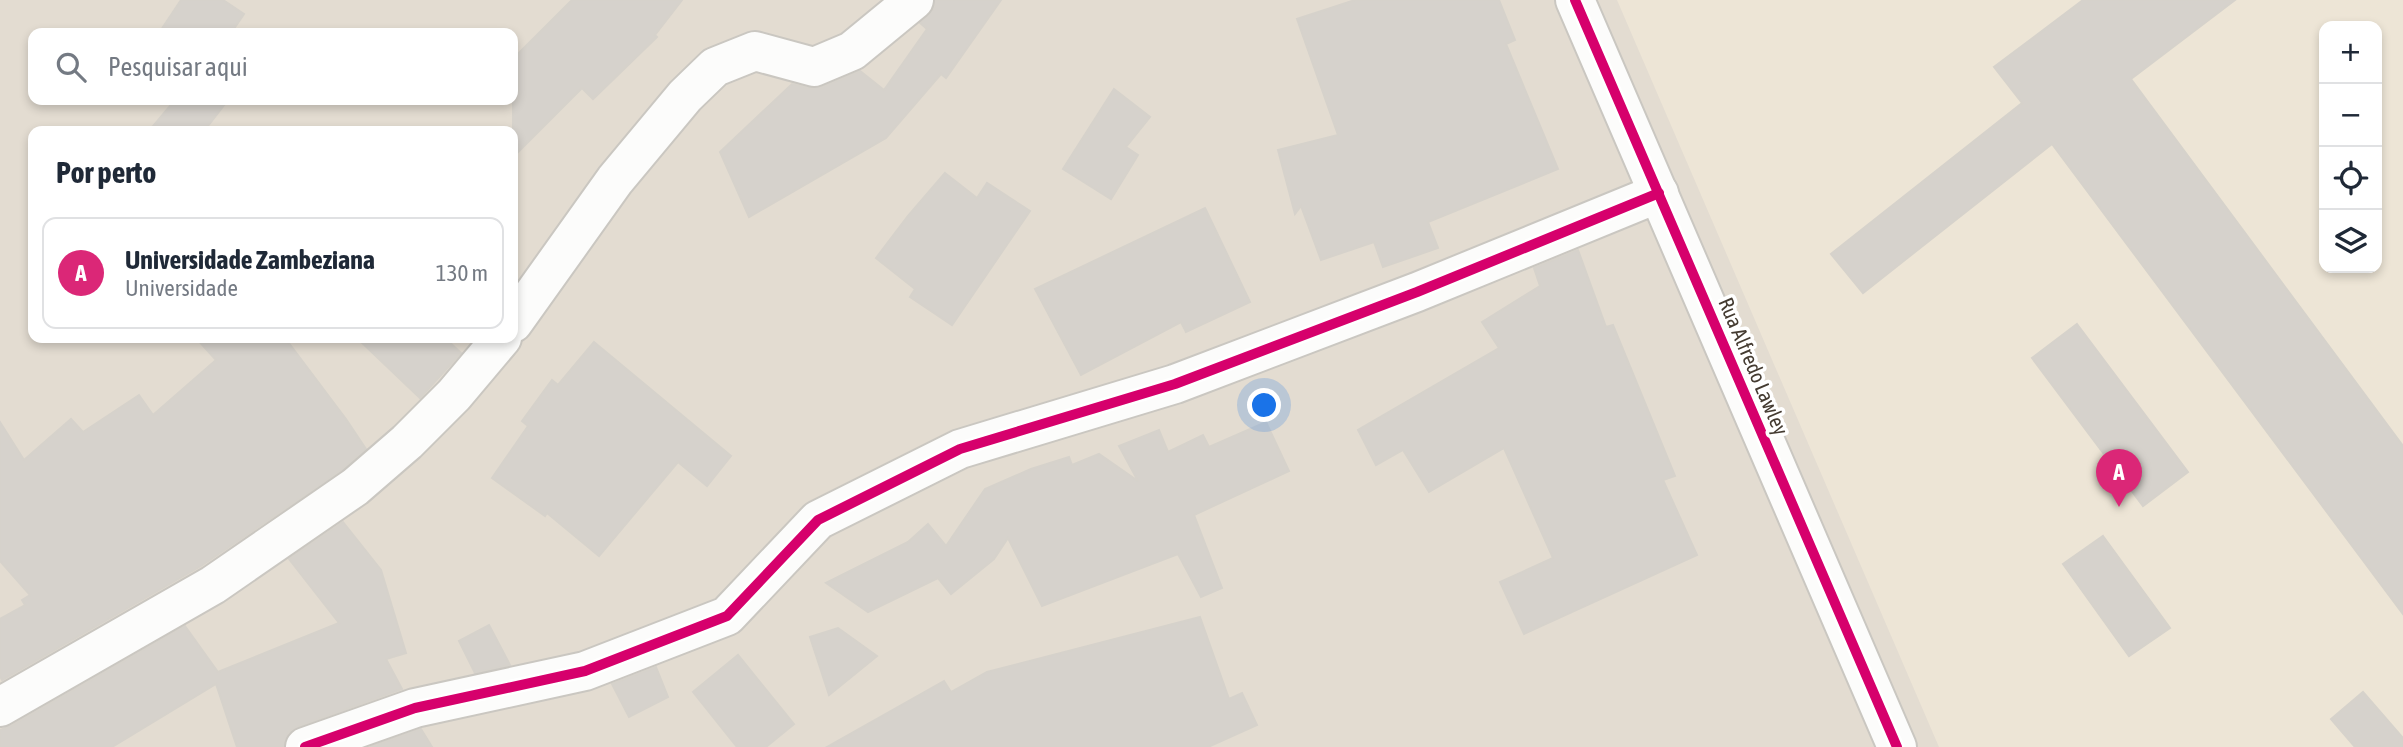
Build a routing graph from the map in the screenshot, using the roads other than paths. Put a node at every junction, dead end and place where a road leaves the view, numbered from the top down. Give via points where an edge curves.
1 (914, 0) edge
2 (1576, 0) edge
3 (1659, 193) junction
4 (518, 316) edge
5 (498, 343) edge
6 (0, 707) edge
7 (306, 747) edge
8 (1897, 747) edge

1 - 4 street via 852,51 814,66 755,51 715,67 615,180
2 - 3 street, Rua Alfredo Lawley
3 - 7 street via 1175,384 960,449 818,520 727,617 585,671 415,708
3 - 8 street, Rua Alfredo Lawley
5 - 6 street via 407,442 355,487 213,585

